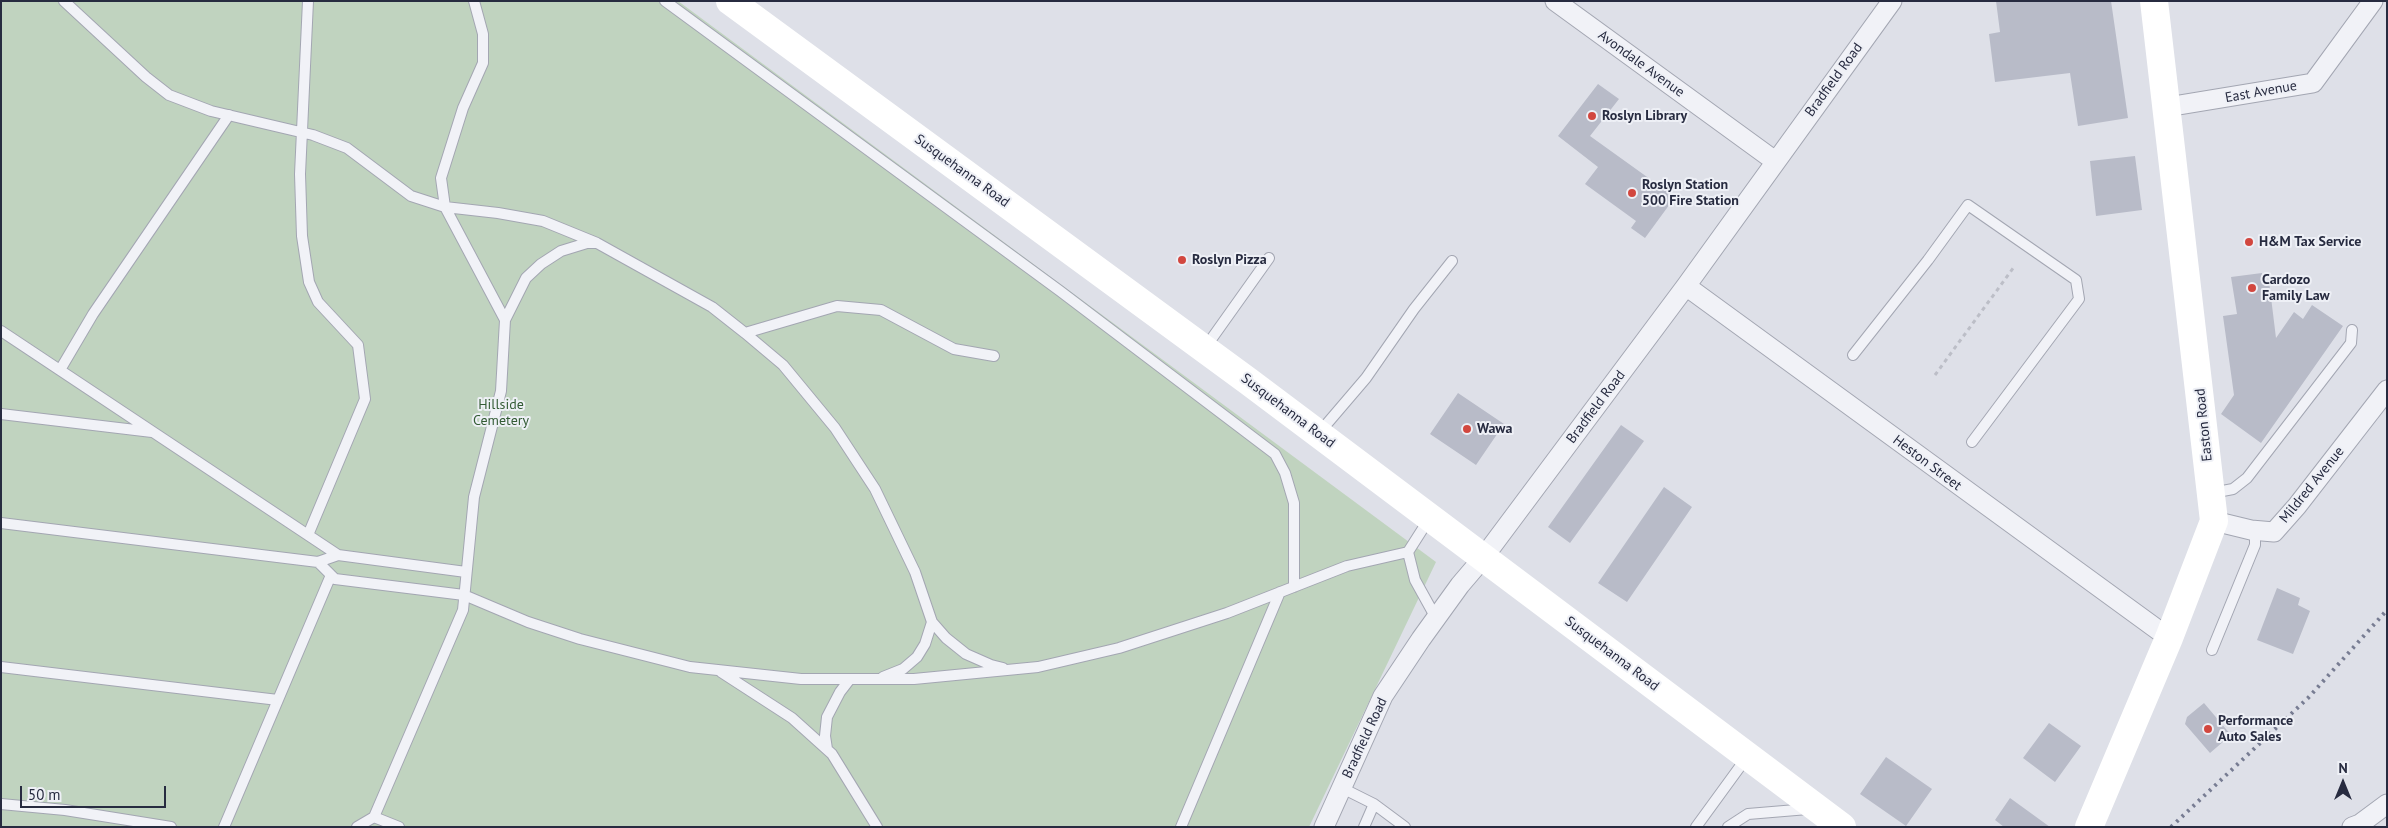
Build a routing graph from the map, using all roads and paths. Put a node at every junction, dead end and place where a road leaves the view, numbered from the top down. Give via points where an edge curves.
1 (64, 1) edge
2 (308, 1) edge
3 (474, 1) edge
4 (665, 1) edge
5 (730, 1) edge
6 (1555, 1) edge
7 (1892, 1) edge
8 (2154, 1) edge
9 (2373, 1) edge
10 (2168, 107) junction
11 (229, 115) junction
12 (302, 132) junction
13 (1775, 162) junction
14 (445, 207) junction
15 (597, 243) junction
16 (1269, 258) dead end
17 (1452, 262) dead end
18 (2014, 267) dead end
19 (1686, 286) junction
20 (505, 320) junction
21 (2352, 330) dead end
22 (1, 331) edge
23 (745, 333) junction
24 (1204, 349) junction
25 (1854, 355) dead end
26 (994, 356) dead end
27 (60, 370) junction
28 (1935, 375) dead end
29 (2387, 390) edge
30 (1, 414) edge
31 (155, 432) junction
32 (1318, 433) junction
33 (1972, 442) dead end
34 (2211, 493) junction
35 (1430, 518) junction
36 (2214, 521) junction
37 (1, 523) edge
38 (2255, 530) junction
39 (308, 535) junction
40 (1408, 552) junction
41 (338, 555) junction
42 (1483, 558) junction
43 (318, 562) junction
44 (466, 572) junction
45 (331, 575) junction
46 (1294, 587) junction
47 (1280, 592) junction
48 (464, 595) junction
49 (1436, 618) junction
50 (932, 622) junction
51 (2170, 638) junction
52 (2212, 650) dead end
53 (1, 667) edge
54 (718, 670) junction
55 (1013, 670) junction
56 (850, 679) junction
57 (880, 679) junction
58 (278, 700) junction
59 (827, 749) junction
60 (1748, 756) junction
61 (1342, 788) junction
62 (1, 804) edge
63 (1374, 804) junction
64 (2387, 804) edge
65 (1818, 809) junction
66 (374, 817) junction
67 (360, 826) edge
68 (171, 827) edge
69 (224, 827) edge
70 (399, 827) edge
71 (877, 827) edge
72 (1181, 827) edge
73 (1324, 827) edge
74 (1364, 827) edge
75 (1405, 827) edge
76 (1696, 827) edge
77 (1728, 827) edge
78 (1842, 827) edge
79 (2089, 827) edge
80 (2352, 827) edge

1 - 11 lane via 169,95
2 - 12 lane
3 - 14 lane via 483,34 483,63 463,108 441,178
4 - 46 lane via 1068,297 1275,454 1294,503
5 - 24 main road, Susquehanna Road
6 - 13 street, Avondale Avenue
7 - 13 street, Bradfield Road
8 - 10 main road, Easton Road
9 - 10 street, East Avenue via 2313,83
10 - 34 main road, Easton Road
11 - 12 lane
11 - 27 lane via 93,314
12 - 14 lane via 347,148 411,196
12 - 39 lane via 302,236 309,282 318,302 358,344 365,399
13 - 19 street, Bradfield Road
14 - 15 lane via 543,221
14 - 20 lane
15 - 20 lane via 561,251 541,264 526,278
15 - 23 lane via 712,307
16 - 24 lane
17 - 32 lane via 1414,309 1366,378
18 - 28 path
19 - 42 street, Bradfield Road
19 - 51 street, Heston Street
20 - 44 lane via 501,391 474,497
21 - 34 lane via 2351,343 2248,478 2233,489
22 - 27 lane
23 - 26 lane via 837,306 881,310 954,349
23 - 50 lane via 783,365 835,428 875,489 915,572
24 - 32 main road, Susquehanna Road
25 - 33 lane via 1968,205 2076,280 2079,299
27 - 31 lane
29 - 38 street, Mildred Avenue via 2298,506 2274,532
30 - 31 lane
31 - 39 lane
32 - 35 main road, Susquehanna Road
34 - 36 main road, Easton Road
35 - 40 lane
35 - 42 main road, Susquehanna Road
36 - 38 street, Mildred Avenue
36 - 51 main road, Easton Road
37 - 43 lane
38 - 52 lane via 2255,545
39 - 41 lane
40 - 46 lane via 1347,566
40 - 49 lane via 1415,580
41 - 43 lane
41 - 44 lane
42 - 49 street, Bradfield Road
42 - 60 main road, Susquehanna Road
43 - 45 lane
44 - 48 lane
45 - 48 lane via 335,579
45 - 58 lane
46 - 47 lane
47 - 55 lane via 1119,648
47 - 72 lane
48 - 54 lane via 528,622 580,639 690,667
48 - 66 lane via 463,610
49 - 61 street, Bradfield Road via 1383,696
50 - 55 lane via 966,654
50 - 57 lane via 917,657 903,669
51 - 79 main road, Easton Road
53 - 58 lane
54 - 56 lane via 801,679
54 - 59 lane via 792,718
55 - 57 lane
56 - 57 lane
56 - 59 lane via 827,717
58 - 69 lane
59 - 71 lane
60 - 65 main road, Susquehanna Road
60 - 76 lane
61 - 63 lane
61 - 73 street, Bradfield Road
62 - 68 lane via 65,810
63 - 74 lane
63 - 75 lane
64 - 80 street
65 - 77 lane via 1748,814
65 - 78 main road, Susquehanna Road
66 - 67 lane
66 - 70 lane

